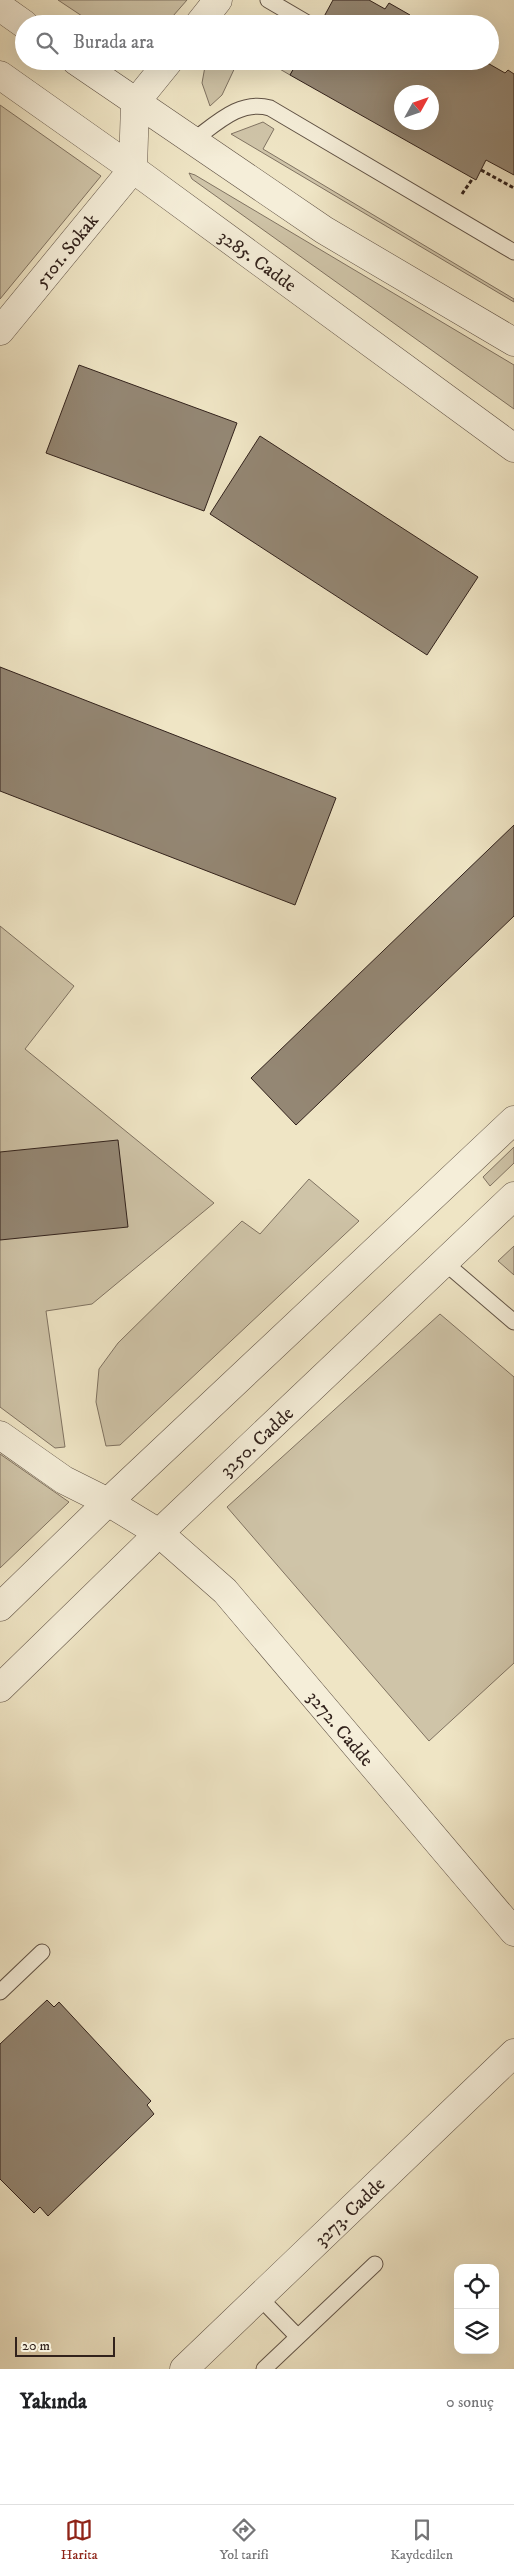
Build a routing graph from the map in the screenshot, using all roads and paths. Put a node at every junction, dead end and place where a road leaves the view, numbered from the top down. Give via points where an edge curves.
1 (218, 0) edge
2 (268, 0) edge
3 (0, 7) edge
4 (206, 15) edge
5 (293, 15) edge
6 (15, 18) edge
7 (89, 70) edge
8 (161, 70) edge
9 (0, 75) edge
10 (135, 103) junction
11 (192, 142) junction
12 (133, 169) junction
13 (481, 170) dead end
14 (514, 188) edge
15 (514, 252) edge
16 (0, 331) edge
17 (514, 342) edge
18 (514, 448) edge
19 (514, 1120) edge
20 (514, 1196) edge
21 (444, 1262) junction
22 (514, 1322) edge
23 (0, 1434) edge
24 (108, 1502) junction
25 (159, 1533) junction
26 (0, 1607) edge
27 (0, 1688) edge
28 (514, 1932) edge
29 (42, 1952) dead end
30 (0, 1992) edge
31 (514, 2053) edge
32 (375, 2264) dead end
33 (259, 2297) junction
34 (298, 2337) junction
35 (184, 2369) edge
36 (264, 2369) edge

1 - 4 street
2 - 5 lane
3 - 6 street
7 - 10 street
8 - 10 street
9 - 12 street, 3285. Cadde
10 - 11 street
10 - 12 street
11 - 15 lane via 238,109 260,105 270,108
11 - 17 street via 324,230
12 - 16 street, 5101. Sokak
12 - 18 street, 3285. Cadde
13 - 14 path
19 - 24 street
20 - 21 street, 3250. Cadde
21 - 22 lane
21 - 25 street, 3250. Cadde
23 - 24 street, 3272. Cadde via 64,1480
24 - 25 street, 3272. Cadde
24 - 26 street
25 - 27 street, 3250. Cadde
25 - 28 street, 3272. Cadde via 224,1591
29 - 30 lane
31 - 33 street, 3273. Cadde
32 - 34 lane
33 - 34 lane
33 - 35 street, 3273. Cadde
34 - 36 lane

